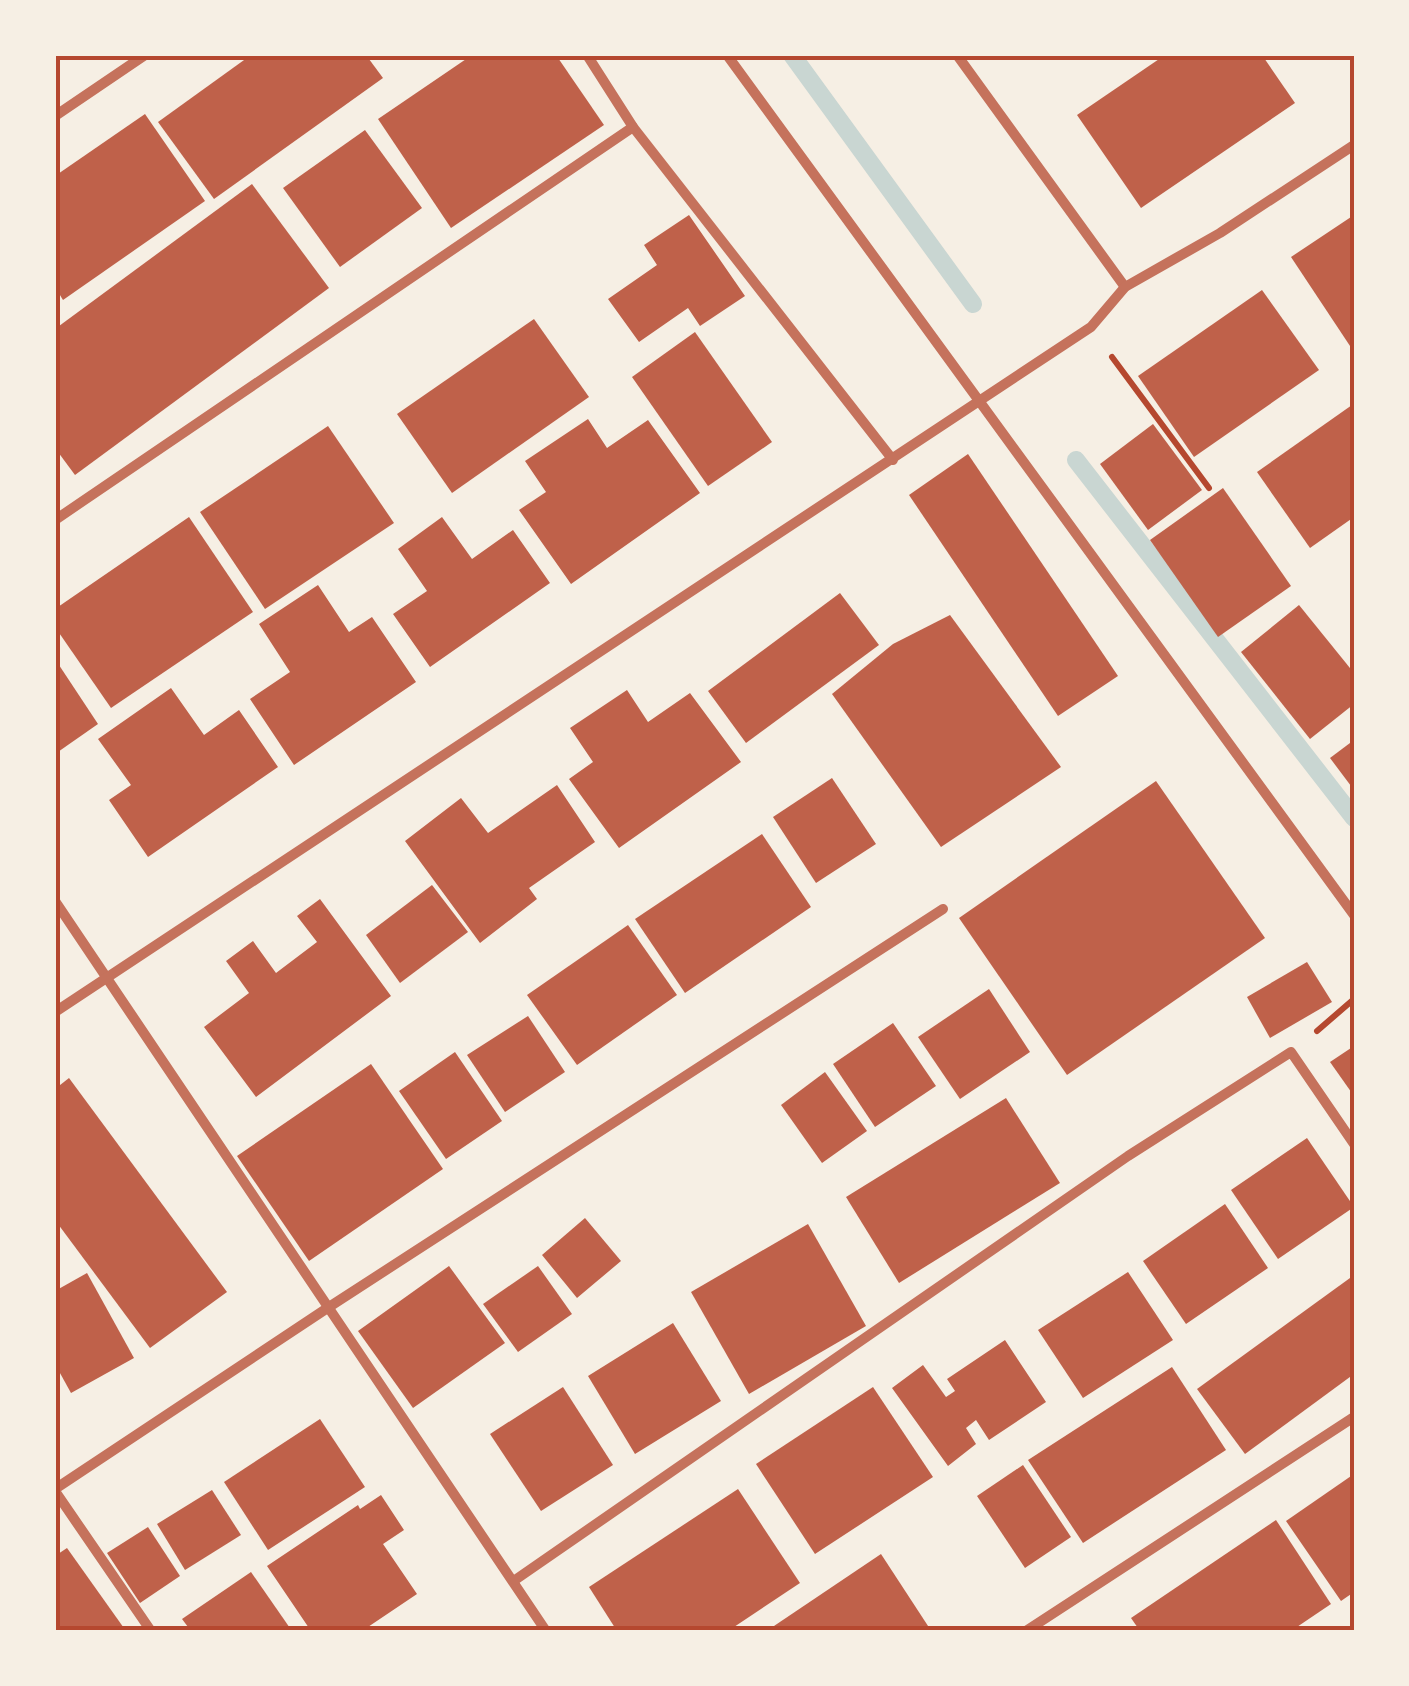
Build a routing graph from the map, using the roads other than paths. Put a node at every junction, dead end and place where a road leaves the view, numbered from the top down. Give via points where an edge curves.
1 (145, 55) edge
2 (586, 55) edge
3 (727, 55) edge
4 (957, 55) edge
5 (55, 116) edge
6 (634, 127) junction
7 (1354, 144) edge
8 (1124, 287) junction
9 (978, 403) junction
10 (893, 460) junction
11 (55, 520) edge
12 (55, 901) edge
13 (943, 909) dead end
14 (1354, 915) edge
15 (107, 978) junction
16 (55, 1012) edge
17 (1354, 1144) edge
18 (329, 1307) junction
19 (1354, 1417) edge
20 (55, 1490) edge
21 (514, 1580) junction
22 (151, 1631) edge
23 (546, 1631) edge
24 (1026, 1631) edge

1 - 5 street
2 - 6 street
3 - 9 street
4 - 8 street
6 - 10 street
6 - 11 street
7 - 8 street
8 - 9 street via 1091,327
9 - 10 street
9 - 14 street
10 - 15 street
12 - 15 street
13 - 18 street
15 - 16 street
15 - 18 street
17 - 21 street via 1291,1052 1128,1156
18 - 20 street
18 - 21 street
19 - 24 street
20 - 22 street
21 - 23 street

